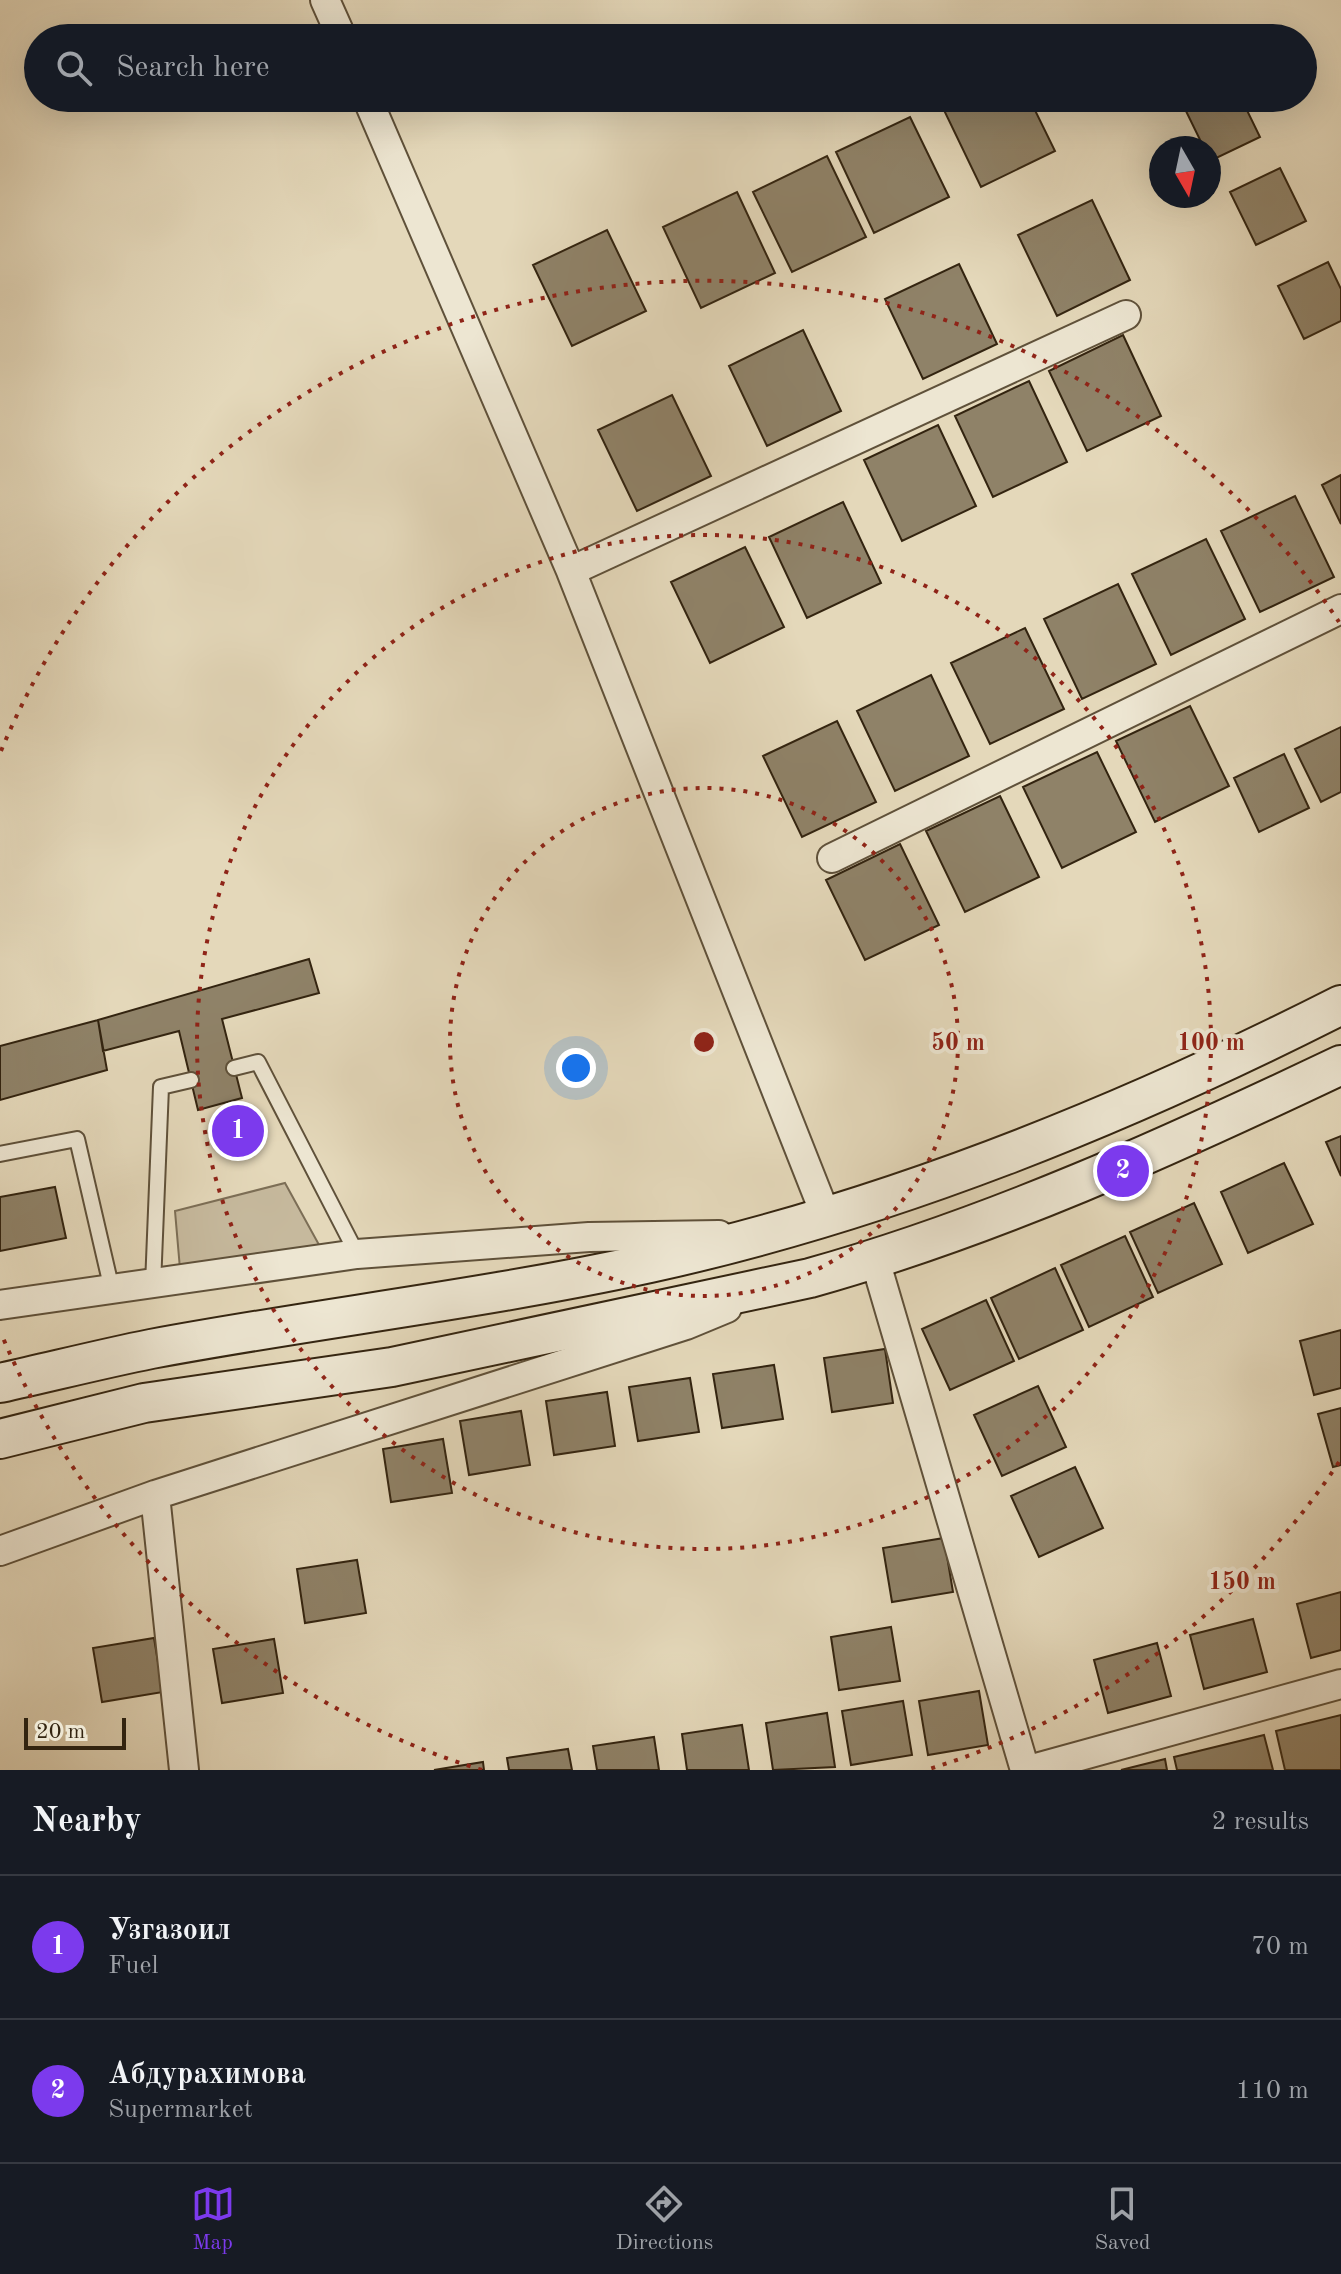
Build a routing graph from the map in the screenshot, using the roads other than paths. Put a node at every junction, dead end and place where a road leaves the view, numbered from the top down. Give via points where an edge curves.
1 (325, 0) edge
2 (336, 24) edge
3 (373, 112) edge
4 (1126, 315) dead end
5 (571, 571) junction
6 (1341, 609) edge
7 (832, 858) dead end
8 (1341, 1005) edge
9 (1341, 1065) edge
10 (234, 1068) dead end
11 (191, 1080) dead end
12 (0, 1154) edge
13 (826, 1216) junction
14 (760, 1234) junction
15 (357, 1254) junction
16 (875, 1260) junction
17 (153, 1285) junction
18 (775, 1288) junction
19 (112, 1290) junction
20 (0, 1305) edge
21 (0, 1383) edge
22 (0, 1439) edge
23 (155, 1495) junction
24 (0, 1551) edge
25 (1341, 1684) edge
26 (184, 1770) edge
27 (1027, 1770) edge

1 - 2 street
3 - 5 street
4 - 5 street
5 - 13 street
6 - 7 street
8 - 13 main road via 1144,1100 987,1162
9 - 16 main road via 1148,1156 1007,1214
10 - 15 lane via 258,1062
11 - 17 lane via 161,1087
12 - 19 lane via 77,1139
13 - 14 main road
14 - 15 street via 589,1237
14 - 21 main road via 502,1293 149,1349
15 - 17 street
16 - 18 main road
16 - 27 street
17 - 19 street
18 - 22 main road via 392,1367 144,1403
18 - 23 street via 686,1325
19 - 20 street
23 - 24 street
23 - 26 street
25 - 27 street

